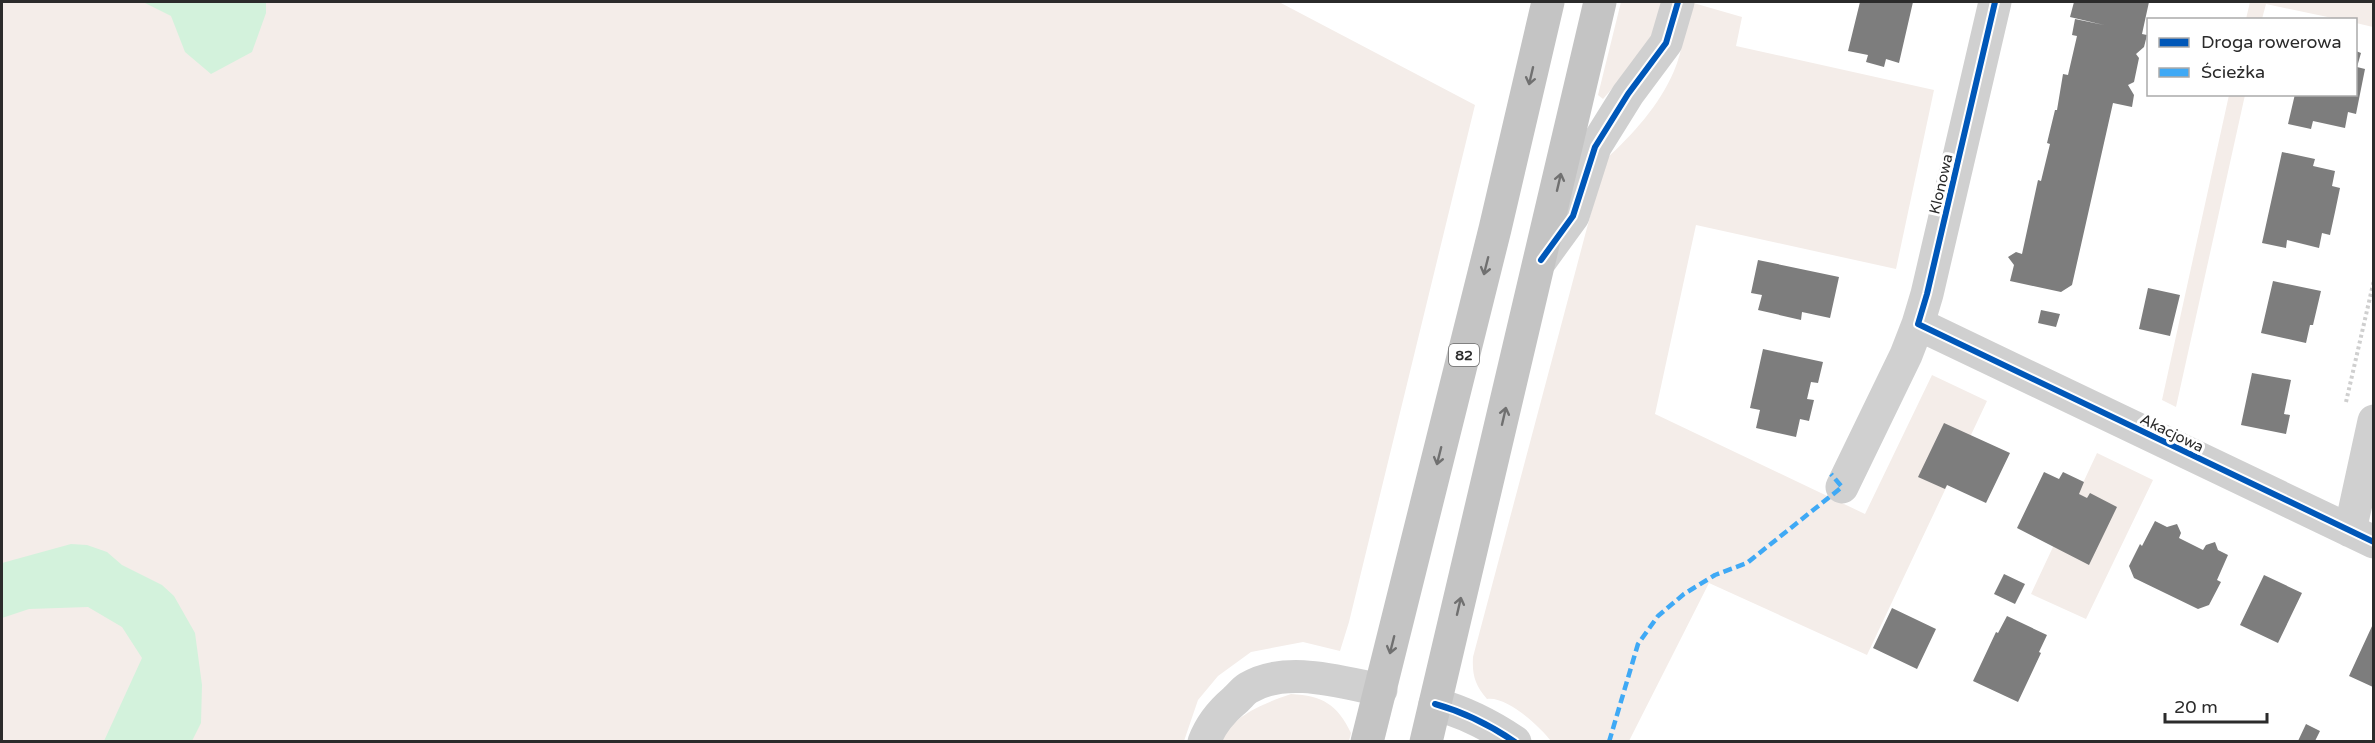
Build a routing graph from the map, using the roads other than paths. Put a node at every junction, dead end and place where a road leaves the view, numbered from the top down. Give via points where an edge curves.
1 (1548, 2) edge
2 (1600, 2) edge
3 (1995, 2) edge
4 (1677, 4) edge
5 (1541, 260) junction
6 (1918, 324) junction
7 (2373, 421) edge
8 (1842, 488) dead end
9 (2362, 536) edge
10 (1381, 690) junction
11 (1436, 704) junction
12 (1204, 741) edge
13 (1367, 741) edge
14 (1426, 741) edge
15 (1515, 741) edge

1 -> 10 main road, 82
5 -> 2 main road
3 - 6 street, Klonowa
4 - 5 street via 1666,44 1595,147 1573,216
11 -> 5 main road
6 - 8 street, Klonowa
6 - 9 street, Akacjowa
7 - 9 street
10 - 12 street via 1293,677 1272,680 1248,688 1227,707
10 - 13 main road, 82
11 - 14 main road
11 - 15 street via 1492,726

